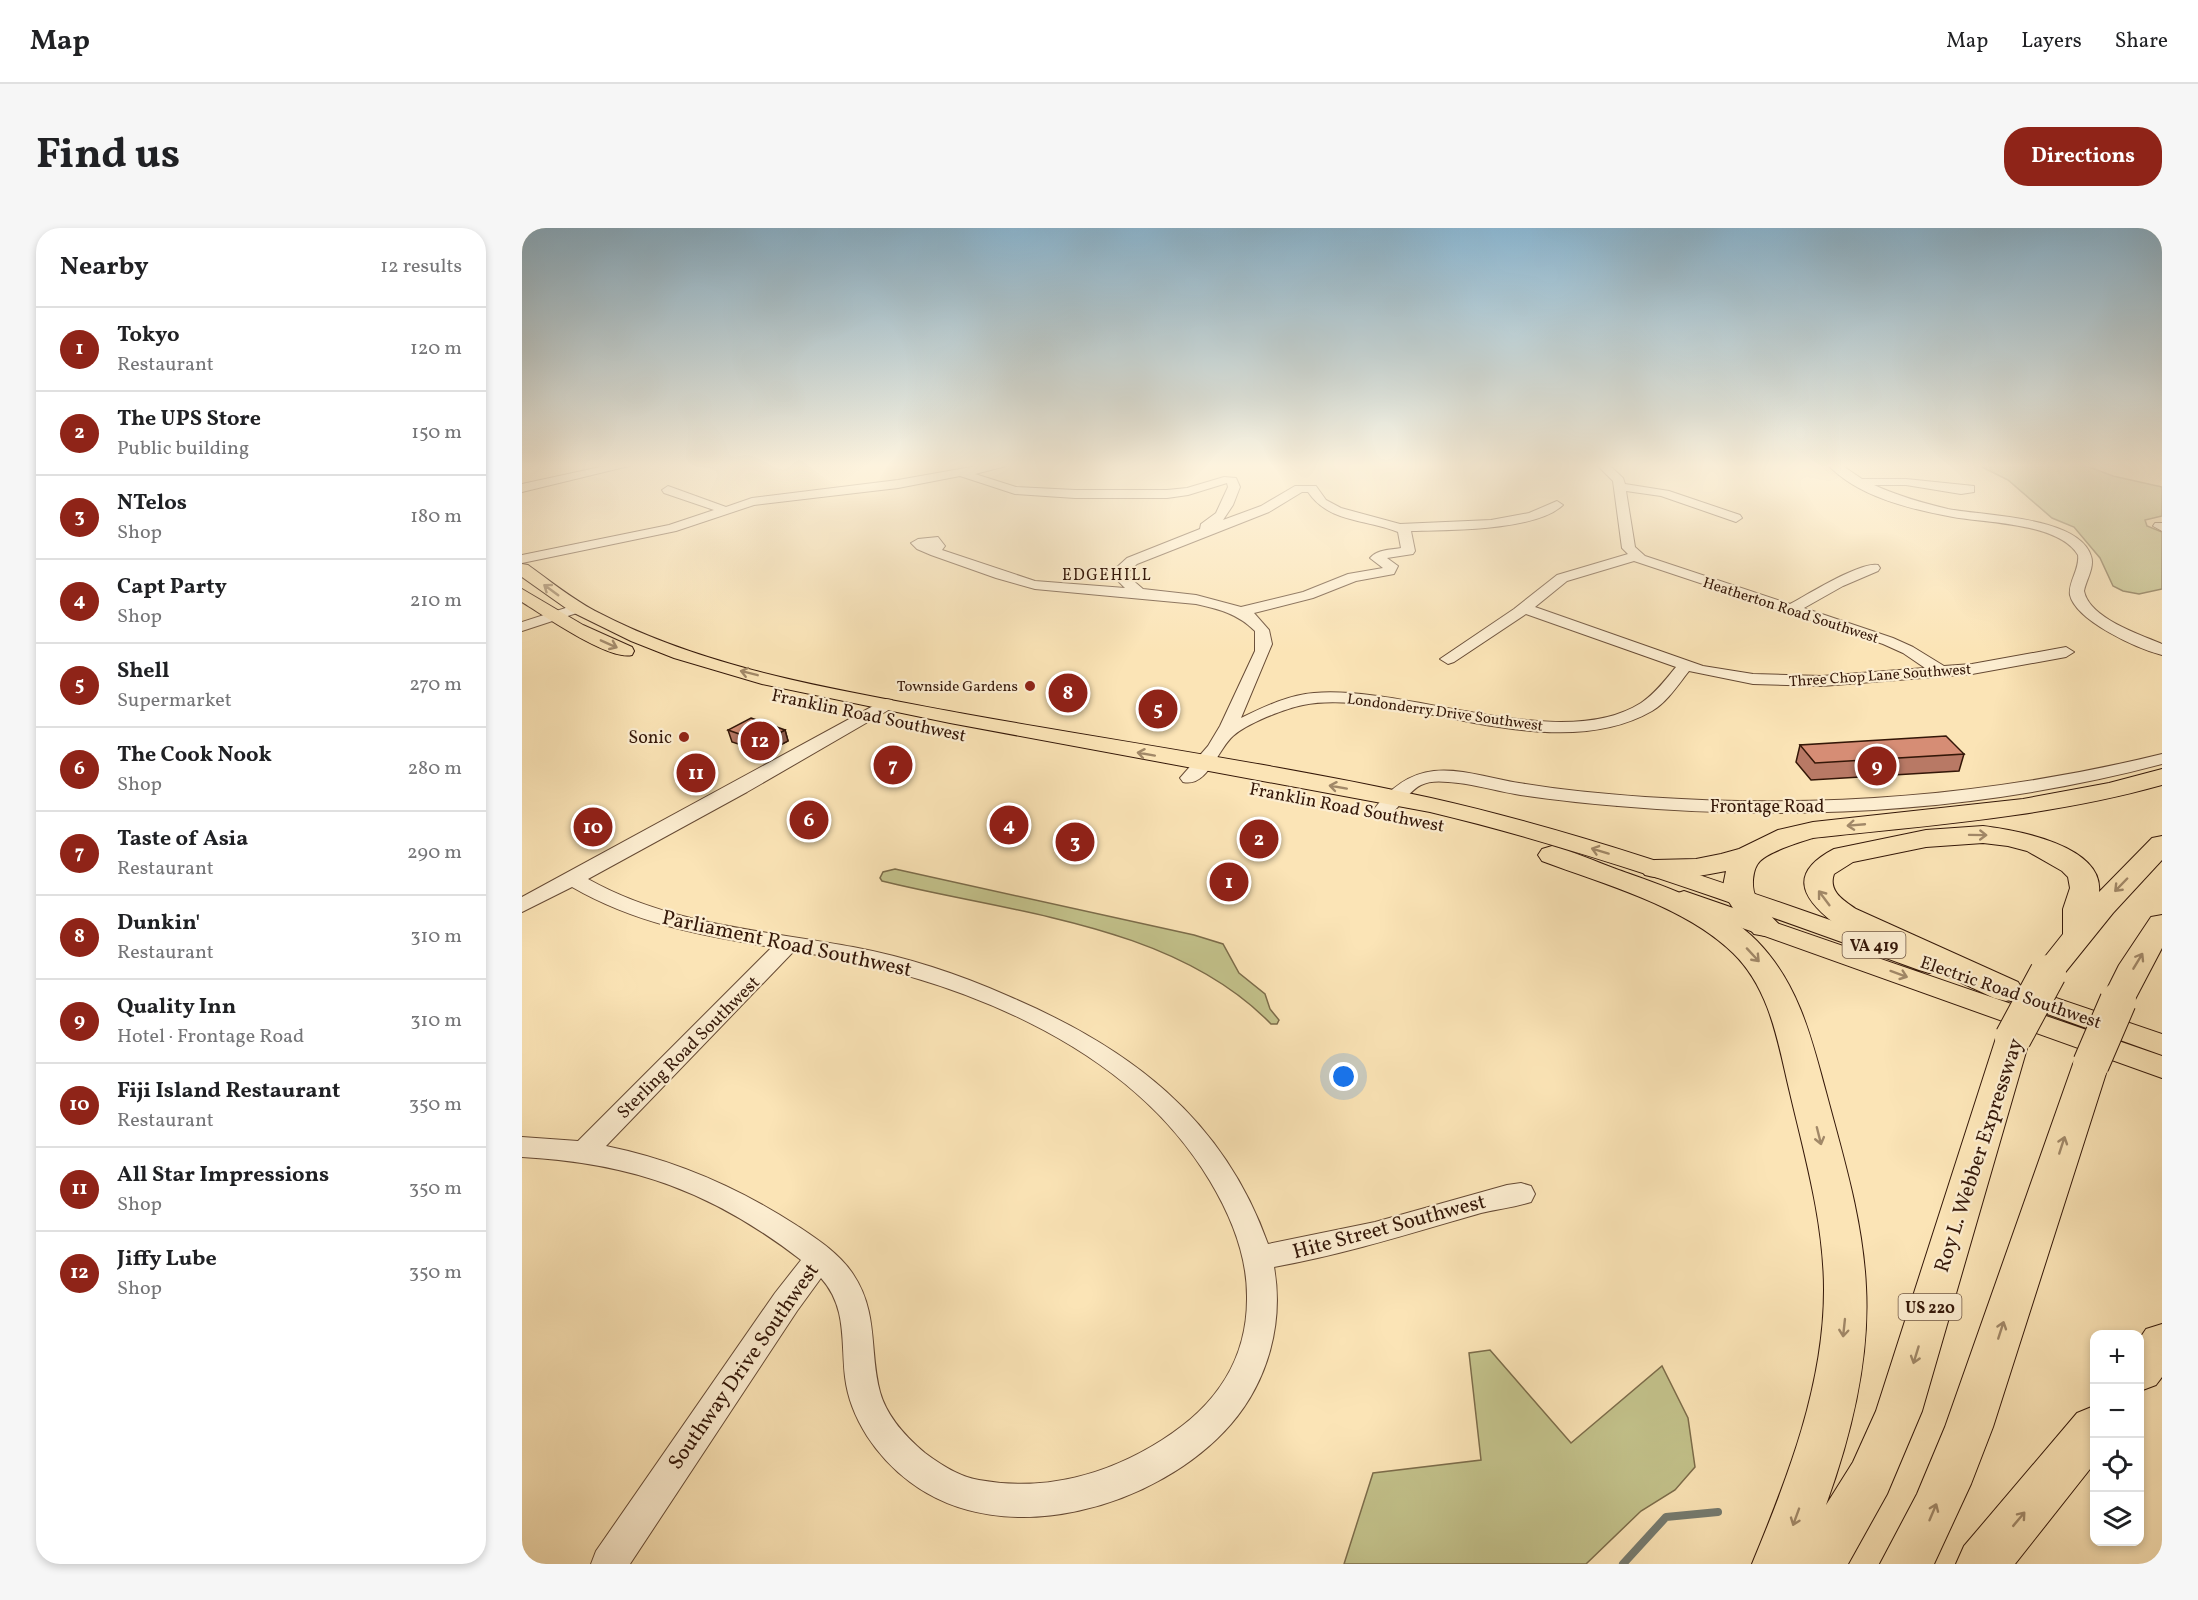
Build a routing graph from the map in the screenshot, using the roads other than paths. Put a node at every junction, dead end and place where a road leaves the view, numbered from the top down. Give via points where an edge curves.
1 (673, 526) edge
2 (1205, 526) edge
3 (1219, 526) edge
4 (1393, 526) edge
5 (1438, 526) edge
6 (1627, 526) edge
7 (2035, 526) edge
8 (1400, 528) junction
9 (1187, 538) junction
10 (935, 551) dead end
11 (1636, 556) junction
12 (522, 559) edge
13 (1873, 568) dead end
14 (522, 569) edge
15 (1139, 593) junction
16 (522, 594) edge
17 (578, 608) junction
18 (1524, 608) junction
19 (1792, 609) junction
20 (1240, 612) junction
21 (554, 616) junction
22 (522, 627) edge
23 (2162, 650) edge
24 (2066, 652) dead end
25 (1448, 659) dead end
26 (1686, 665) junction
27 (1942, 672) junction
28 (885, 704) junction
29 (867, 716) junction
30 (1226, 733) junction
31 (2162, 759) edge
32 (1195, 771) junction
33 (2162, 777) edge
34 (1389, 805) junction
35 (2162, 843) edge
36 (1552, 855) junction
37 (1749, 855) junction
38 (1655, 869) junction
39 (573, 879) junction
40 (1741, 899) junction
41 (522, 906) edge
42 (2162, 924) edge
43 (1765, 927) junction
44 (2078, 933) junction
45 (790, 942) junction
46 (2006, 990) junction
47 (2162, 1045) edge
48 (2162, 1067) edge
49 (522, 1147) edge
50 (585, 1151) junction
51 (1521, 1194) dead end
52 (820, 1257) junction
53 (1257, 1258) junction
54 (2162, 1343) edge
55 (2144, 1365) edge
56 (2090, 1433) edge
57 (609, 1564) edge
58 (1778, 1564) edge
59 (1819, 1564) edge
60 (1906, 1564) edge
61 (1982, 1564) edge

1 - 12 street
2 - 9 street
3 - 9 street
4 - 8 street
5 - 8 street
6 - 11 street via 1629,548
7 - 23 street via 2069,538 2084,556 2086,566 2076,588 2081,604 2107,624
8 - 20 street via 1404,530 1408,551 1377,558 1391,566 1389,570 1353,577 1308,595
9 - 15 street via 1124,567 1122,578
10 - 15 street via 1027,583 1071,590
11 - 18 street via 1572,574
11 - 19 street, Heatherton Road Southwest
13 - 19 street via 1838,582
17 -> 14 main road, Franklin Road Southwest
15 - 20 street via 1206,601
16 - 21 main road, Franklin Road Southwest
17 - 21 street
28 -> 17 main road, Franklin Road Southwest via 687,656
18 - 25 street
18 - 26 street, Three Chop Lane Southwest
19 - 27 street, Heatherton Road Southwest via 1898,645
20 - 30 street via 1258,625 1264,644
21 - 22 street
21 -> 29 main road, Franklin Road Southwest via 659,664
24 - 27 street, Three Chop Lane Southwest
26 - 27 street, Three Chop Lane Southwest via 1777,681
26 - 30 street, Londonderry Drive Southwest via 1645,708 1599,723 1514,723 1366,699 1324,697 1284,705
28 - 29 street
32 -> 28 main road, Franklin Road Southwest
29 - 32 main road, Franklin Road Southwest
29 - 39 street
30 - 32 street
31 - 34 street, Frontage Road via 2037,788 1880,804 1746,807 1631,802 1438,777 1417,780
32 - 34 main road, Franklin Road Southwest
33 -> 37 highway via 2023,807 1813,830 1778,840
34 - 36 main road, Franklin Road Southwest
38 -> 34 main road, Franklin Road Southwest via 1524,828
35 -> 44 highway, Roy L. Webber Expressway / US 220
36 - 43 main road, Franklin Road Southwest
36 -> 58 highway via 1678,905 1724,930 1762,965 1788,1014 1840,1232 1845,1324 1837,1379 1814,1468
37 - 38 highway via 1696,868
37 - 40 highway via 1737,877
38 - 40 main road, Electric Road Southwest / VA 419
39 - 41 street
39 - 45 street, Parliament Road Southwest via 608,900 653,915
40 - 43 highway
40 - 46 main road, Electric Road Southwest / VA 419
60 -> 42 highway, bridge via 1923,1536 1971,1421 2091,1064 2135,965
43 -> 48 main road, Franklin Road Southwest
46 -> 44 highway via 1845,916 1820,895 1816,886 1822,868 1844,855 1960,835 2020,840 2056,854 2083,877 2085,896 2079,906
44 -> 59 highway, Roy L. Webber Expressway / US 220, bridge via 2048,973 2013,1038 1899,1410 1870,1478
45 - 50 street, Sterling Road Southwest
45 - 53 street, Parliament Road Southwest via 880,959 954,981 1075,1035 1119,1063 1185,1123 1206,1151 1238,1206
46 - 47 main road, Electric Road Southwest / VA 419
49 - 50 street, Southway Drive Southwest
50 - 52 street, Southway Drive Southwest via 672,1173 714,1190 760,1215
51 - 53 street, Hite Street Southwest via 1491,1198 1363,1236
52 - 53 street, Parliament Road Southwest via 849,1295 858,1321 862,1383 872,1415 889,1442 913,1466 942,1485 994,1501 1031,1503 1078,1495 1153,1465 1194,1437 1221,1410 1243,1380 1256,1347 1262,1313
52 - 57 street, Southway Drive Southwest
54 - 55 highway
61 -> 56 highway

